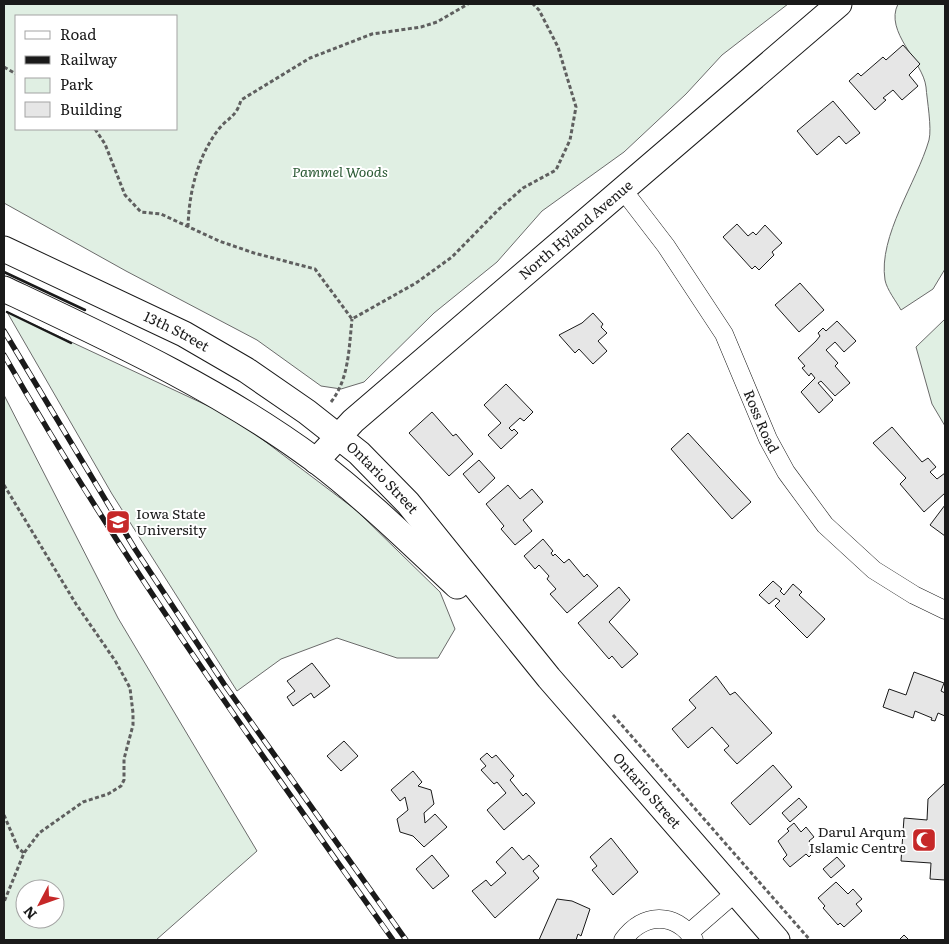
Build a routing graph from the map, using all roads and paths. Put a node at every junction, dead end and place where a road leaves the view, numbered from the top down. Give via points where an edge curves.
1 (468, 4) edge
2 (532, 4) edge
3 (840, 4) edge
4 (4, 67) edge
5 (15, 73) edge
6 (97, 130) edge
7 (623, 190) junction
8 (188, 227) junction
9 (4, 249) edge
10 (4, 289) edge
11 (352, 319) junction
12 (331, 402) dead end
13 (338, 435) junction
14 (316, 461) junction
15 (4, 485) edge
16 (945, 610) edge
17 (518, 642) junction
18 (4, 815) edge
19 (24, 853) junction
20 (735, 893) junction
21 (4, 902) edge
22 (691, 937) edge
23 (623, 940) edge
24 (777, 940) edge

1 - 8 path via 429,24 372,34 310,58 241,100 238,113 219,130 196,173
2 - 11 path via 539,10 558,47 576,107 570,140 556,170 523,188 452,257 416,283
3 - 7 main road, North Hyland Avenue
4 - 5 path
6 - 8 path via 125,195 141,212 160,214
7 - 13 main road, North Hyland Avenue
7 - 16 street, Ross Road via 666,246 724,334 772,448 825,525 874,570
8 - 11 path via 254,253 315,270
9 - 13 main road, 13th Street via 184,334 246,370
10 - 14 main road via 146,356 205,388
11 - 12 path via 341,389
13 - 14 main road, North Hyland Avenue
13 - 17 main road, Ontario Street via 408,503
14 - 17 main road, Ontario Street via 390,523
15 - 19 path via 76,604 116,662 130,688 133,713 121,786 83,802 59,818 39,833
17 - 20 main road, Ontario Street
18 - 19 path via 18,848
19 - 21 path
20 - 22 street
20 - 24 main road, Ontario Street
22 - 23 street via 676,923 652,919 635,927

